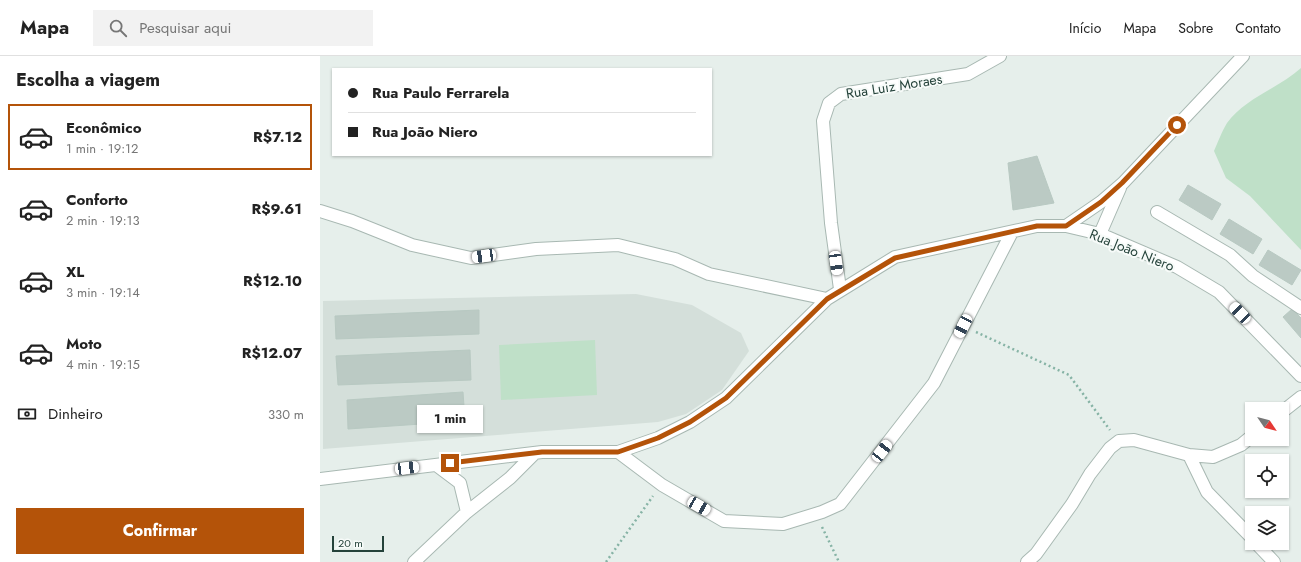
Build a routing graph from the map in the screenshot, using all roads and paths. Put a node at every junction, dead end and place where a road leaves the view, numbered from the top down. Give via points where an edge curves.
1 (1000, 56) edge
2 (1243, 56) edge
3 (1122, 183) junction
4 (320, 211) edge
5 (1157, 212) dead end
6 (1066, 226) junction
7 (1012, 232) junction
8 (1100, 234) junction
9 (840, 289) junction
10 (827, 299) junction
11 (1301, 308) edge
12 (963, 326) junction
13 (1301, 376) edge
14 (1301, 397) edge
15 (1289, 406) edge
16 (1119, 442) junction
17 (1245, 442) edge
18 (618, 452) junction
19 (534, 453) junction
20 (1190, 455) junction
21 (436, 465) junction
22 (320, 479) edge
23 (662, 485) junction
24 (467, 512) junction
25 (816, 514) junction
26 (1245, 531) edge
27 (1263, 550) edge
28 (414, 562) edge
29 (606, 562) edge
30 (839, 562) edge
31 (1027, 562) edge
32 (1274, 562) edge

1 - 9 street, Rua Luiz Moraes via 968,74 841,94 829,103 823,121 831,223
2 - 3 street
3 - 6 street via 1101,202
3 - 8 street
4 - 10 street via 412,245 471,258 536,249 618,245 675,260 709,274
5 - 11 street via 1230,255 1253,276
6 - 7 street, Rua João Niero via 1037,226
6 - 8 street, Rua João Niero
7 - 9 street, Rua João Niero via 895,258
7 - 12 street
8 - 13 street, Rua João Niero via 1177,267 1219,292
9 - 10 street, Rua João Niero
10 - 18 street, Rua João Niero via 726,398 690,422 658,438
12 - 16 path via 1068,375
12 - 25 street via 934,383 840,504
14 - 15 street
16 - 20 street via 1134,440
16 - 31 street via 1110,448 1090,474 1072,504 1036,554
17 - 20 street via 1213,458
18 - 19 street, Rua João Niero
18 - 23 street
19 - 21 street, Rua João Niero
19 - 24 street via 510,478
20 - 26 street via 1207,492
21 - 22 street, Rua João Niero
21 - 24 street via 460,483
23 - 25 street via 724,521 783,524
23 - 29 path
24 - 28 street
25 - 30 path
27 - 32 street

